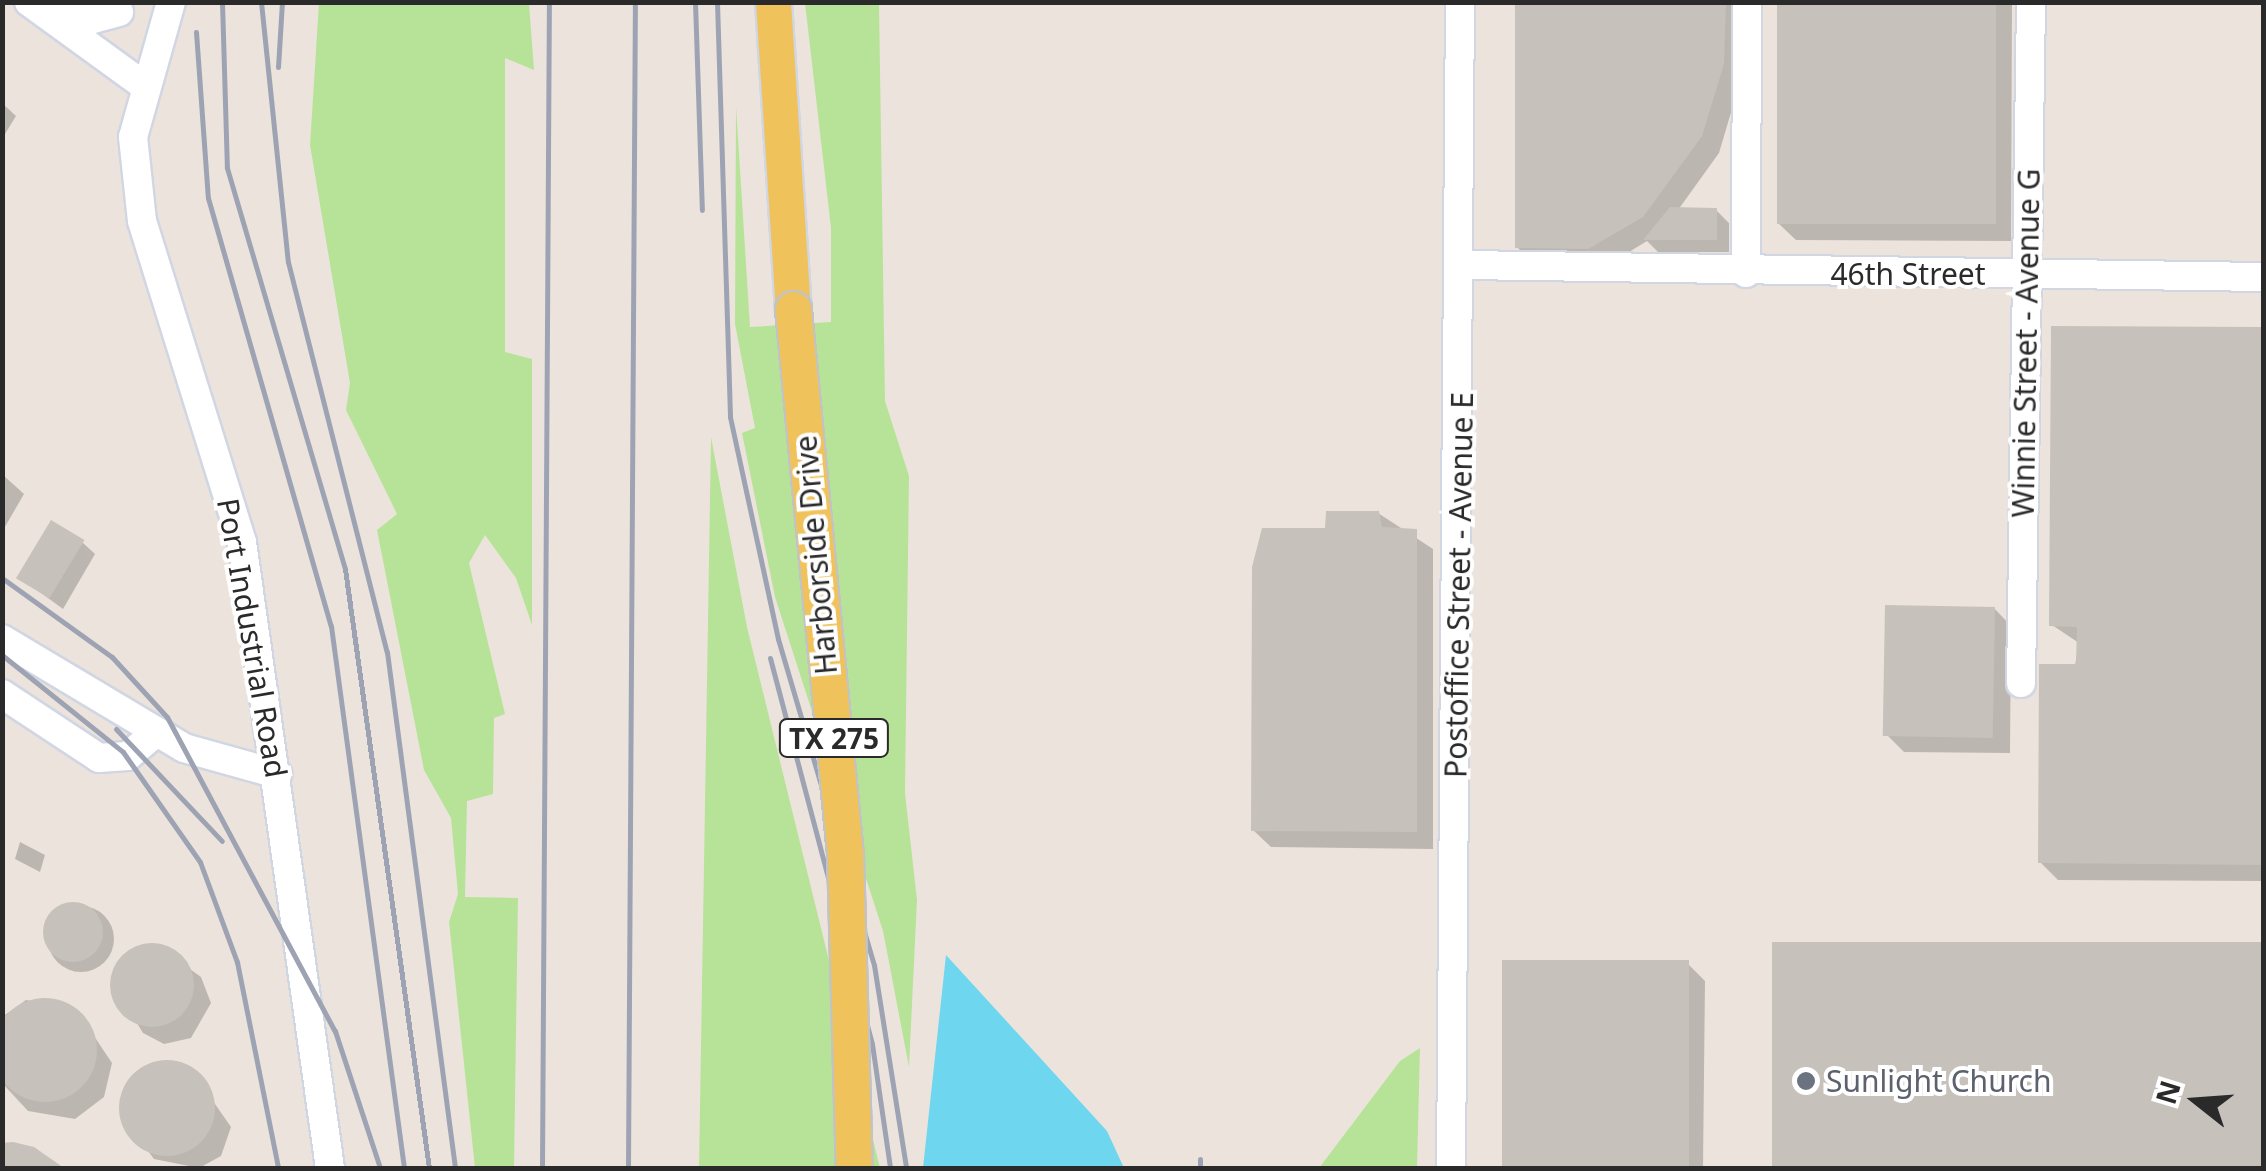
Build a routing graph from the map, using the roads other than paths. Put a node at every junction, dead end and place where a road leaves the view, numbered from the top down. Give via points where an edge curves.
1 (29, 2) edge
2 (56, 2) edge
3 (170, 2) edge
4 (772, 2) edge
5 (1460, 2) edge
6 (1746, 2) edge
7 (2031, 2) edge
8 (115, 7) edge
9 (157, 32) junction
10 (142, 84) junction
11 (1464, 265) junction
12 (1746, 273) junction
13 (2024, 275) junction
14 (2264, 277) edge
15 (2, 640) edge
16 (2021, 682) dead end
17 (2, 694) edge
18 (157, 732) junction
19 (277, 774) junction
20 (330, 1168) edge
21 (854, 1168) edge
22 (1451, 1168) edge

1 - 10 street
2 - 8 street via 93,19
3 - 9 street, Port Industrial Road
4 - 21 main road, Harborside Drive / TX 275, bridge via 793,309 845,854
5 - 11 street, Postoffice Street - Avenue E
6 - 12 street
7 - 13 street, Winnie Street - Avenue G
8 - 9 street
9 - 10 street, Port Industrial Road
10 - 19 street, Port Industrial Road via 133,137 142,221 242,542
11 - 12 street, 46th Street
11 - 22 street, Postoffice Street - Avenue E
12 - 13 street, 46th Street
13 - 14 street, 46th Street
13 - 16 street, Winnie Street - Avenue G
15 - 18 street
17 - 18 street via 99,758 128,756
18 - 19 street
19 - 20 street, Port Industrial Road

